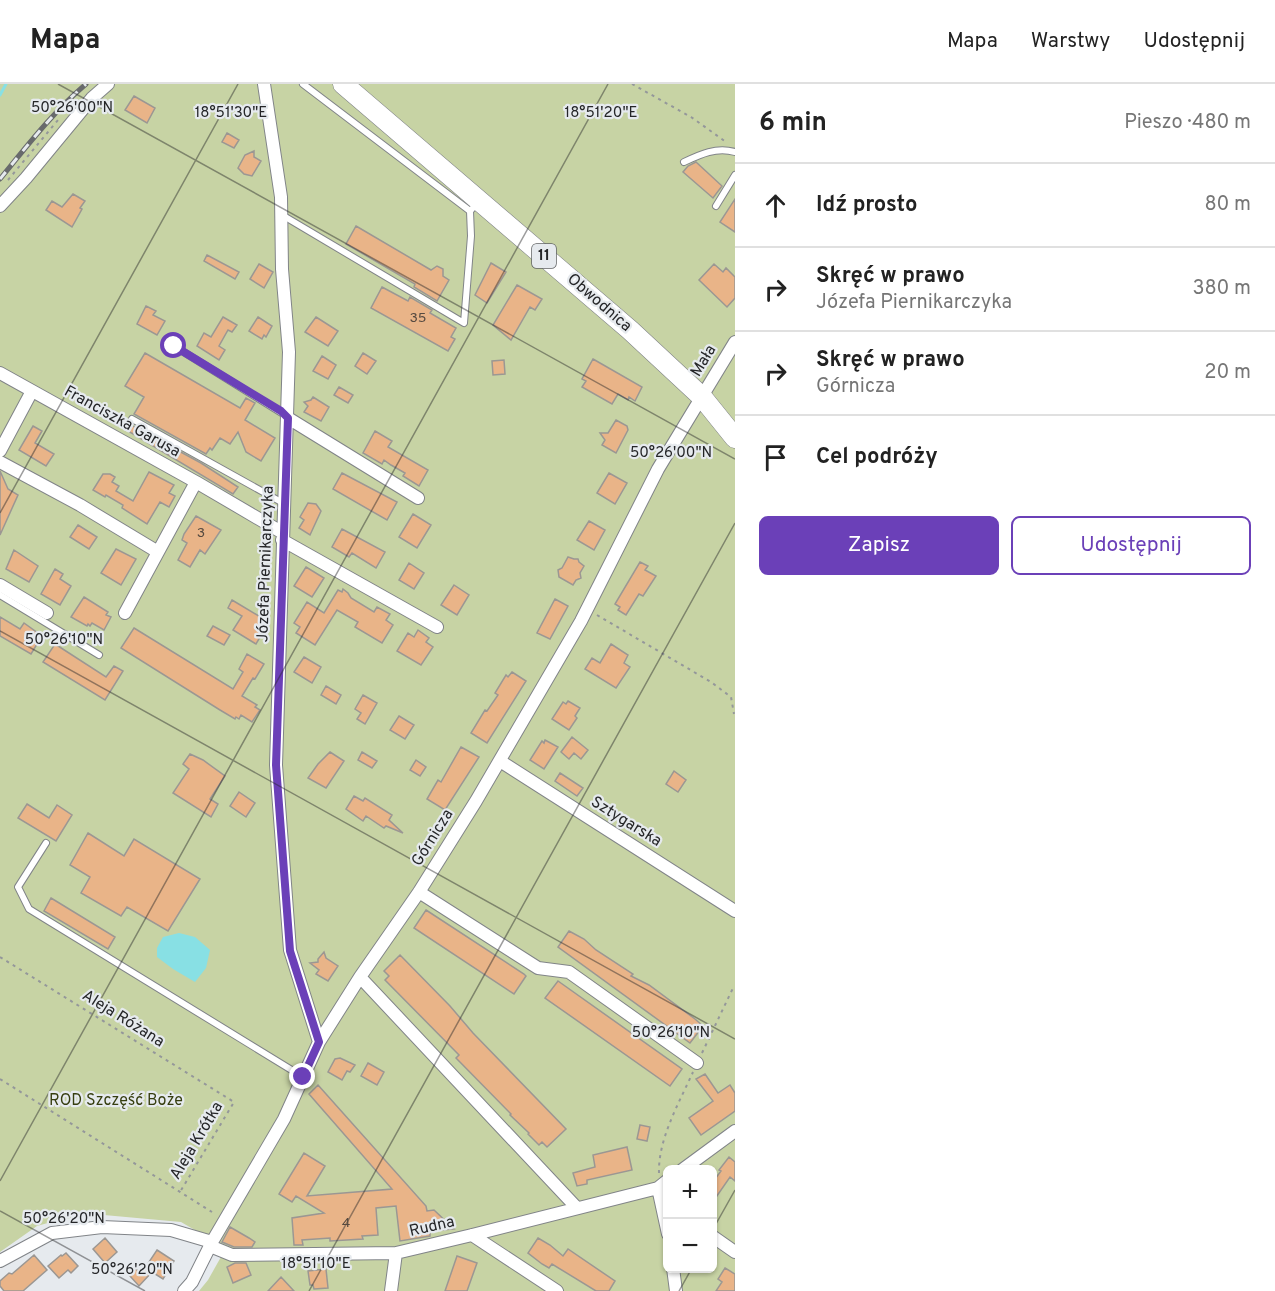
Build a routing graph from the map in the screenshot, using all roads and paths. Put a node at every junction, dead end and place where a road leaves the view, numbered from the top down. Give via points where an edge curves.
1 (108, 84) edge
2 (264, 84) edge
3 (303, 84) edge
4 (343, 84) edge
5 (632, 84) edge
6 (64, 114) dead end
7 (726, 142) dead end
8 (735, 152) edge
9 (684, 162) dead end
10 (735, 175) edge
11 (6, 181) dead end
12 (0, 206) edge
13 (475, 206) junction
14 (716, 206) dead end
15 (281, 214) junction
16 (735, 342) edge
17 (174, 346) dead end
18 (0, 373) edge
19 (32, 391) junction
20 (702, 397) junction
21 (288, 418) junction
22 (132, 419) dead end
23 (735, 438) edge
24 (0, 451) edge
25 (0, 462) edge
26 (196, 482) junction
27 (418, 498) dead end
28 (284, 503) junction
29 (283, 536) junction
30 (158, 552) junction
31 (0, 585) edge
32 (0, 595) edge
33 (587, 609) junction
34 (125, 613) dead end
35 (47, 614) dead end
36 (437, 627) dead end
37 (99, 655) dead end
38 (734, 714) edge
39 (500, 761) junction
40 (46, 843) dead end
41 (419, 892) junction
42 (735, 911) edge
43 (0, 957) edge
44 (360, 977) junction
45 (733, 987) dead end
46 (319, 1042) junction
47 (697, 1063) junction
48 (303, 1077) junction
49 (0, 1079) edge
50 (234, 1102) joint
51 (735, 1131) edge
52 (689, 1165) edge
53 (662, 1185) edge
54 (180, 1192) junction
55 (577, 1208) junction
56 (212, 1212) dead end
57 (666, 1219) edge
58 (472, 1235) junction
59 (717, 1239) edge
60 (211, 1244) junction
61 (396, 1252) junction
62 (735, 1252) edge
63 (0, 1261) edge
64 (674, 1273) edge
65 (184, 1291) edge
66 (391, 1291) edge
67 (557, 1291) edge
68 (676, 1291) edge

1 - 12 street
2 - 15 street, Józefa Piernikarczyka
3 - 13 lane
4 - 13 highway, Obwodnica / 11
5 - 7 path via 692,117
6 - 11 path
8 - 9 lane via 705,152
10 - 14 lane
13 - 15 lane via 464,322
13 - 20 highway, Obwodnica / 11 via 630,330
15 - 21 street, Józefa Piernikarczyka via 289,352
16 - 20 street, Mała
17 - 21 lane
18 - 19 street, Franciszka Garusa
19 - 24 street
19 - 26 street, Franciszka Garusa
20 - 23 highway, Obwodnica / 11
20 - 33 street, Górnicza via 658,469
21 - 27 street
21 - 28 street, Józefa Piernikarczyka
22 - 28 lane
25 - 30 street
26 - 29 street, Franciszka Garusa
26 - 30 street
28 - 29 street, Józefa Piernikarczyka
29 - 36 street, Franciszka Garusa
29 - 46 street, Józefa Piernikarczyka via 276,765 290,951
30 - 34 street
31 - 35 street
32 - 37 lane
33 - 38 path via 711,682 731,697
33 - 39 street, Górnicza
39 - 41 street, Górnicza
39 - 42 street, Sztygarska
40 - 48 lane via 18,887 29,909
41 - 44 street, Górnicza
41 - 47 street via 538,968 569,972
43 - 50 path, Aleja Różana
44 - 46 street, Górnicza
44 - 55 street
45 - 47 path
46 - 48 street, Górnicza
47 - 53 path via 658,1160
48 - 60 street, Górnicza via 284,1119
49 - 54 path
50 - 54 path, Aleja Krótka
51 - 52 street
53 - 55 street, Rudna
53 - 57 street
54 - 56 path
55 - 58 street, Rudna
58 - 61 street, Rudna
58 - 67 street
59 - 62 street
60 - 61 street, Rudna via 232,1255
60 - 63 street, Rudna via 171,1230 102,1227 52,1233
60 - 65 street, Górnicza
61 - 66 street
64 - 68 street

